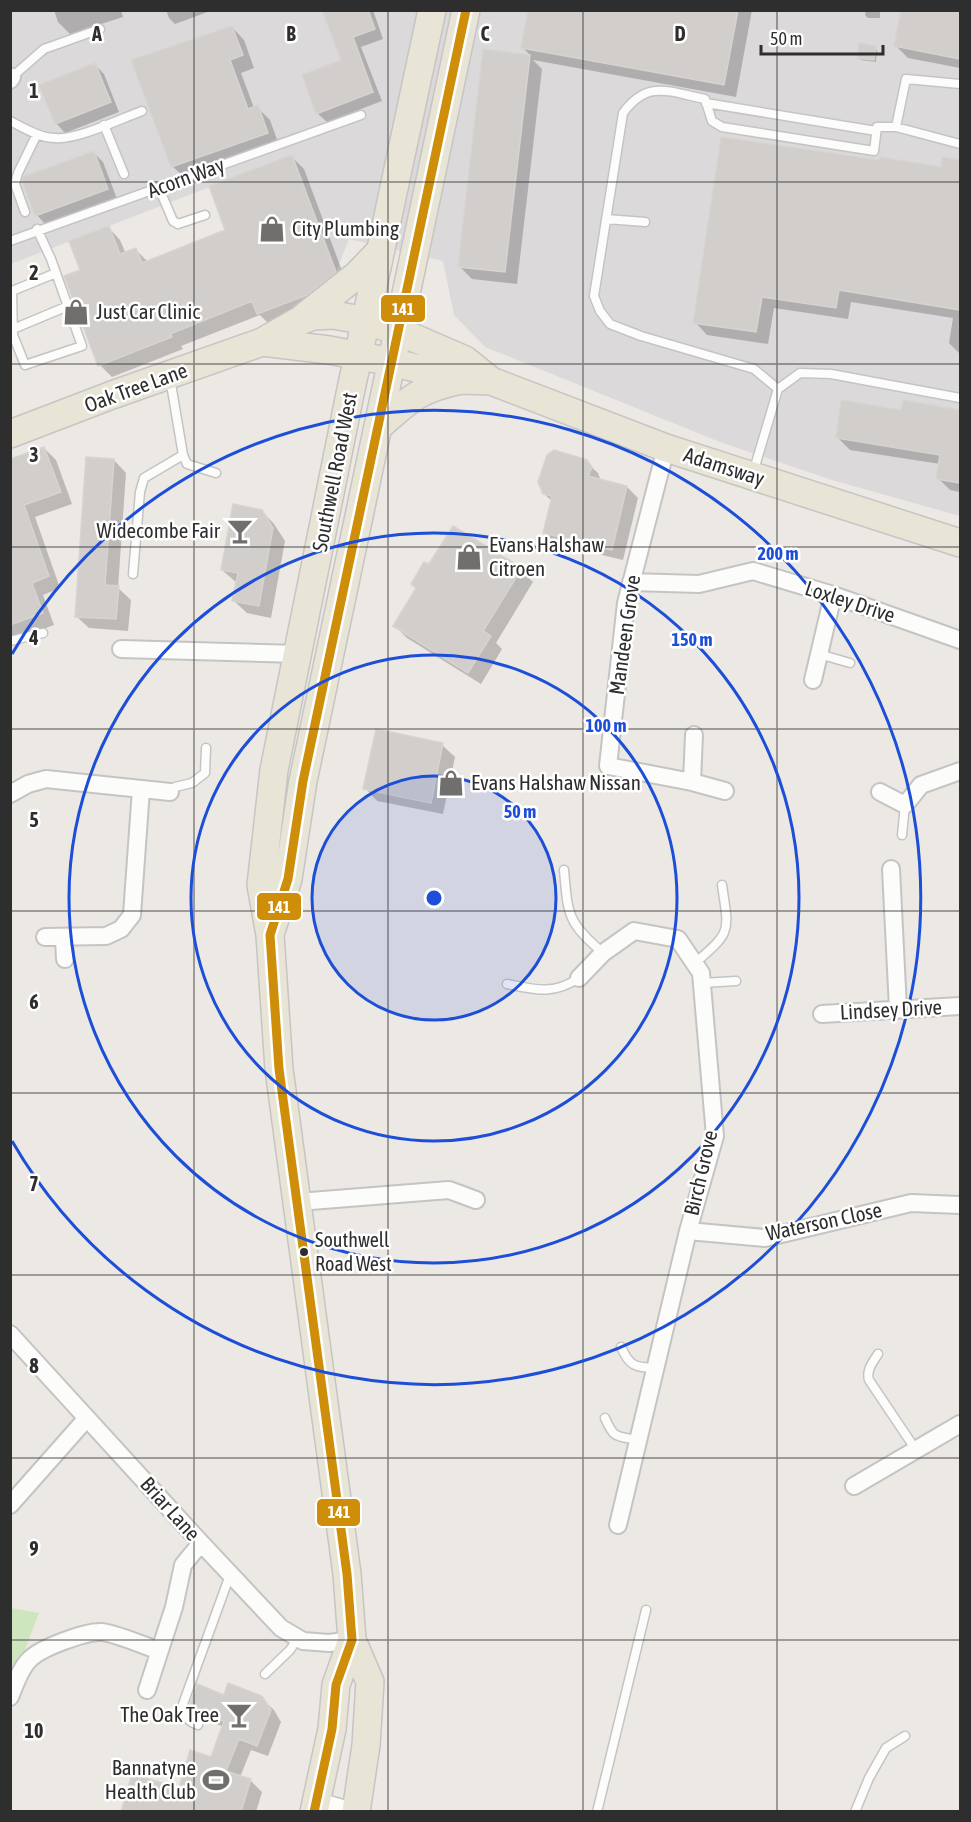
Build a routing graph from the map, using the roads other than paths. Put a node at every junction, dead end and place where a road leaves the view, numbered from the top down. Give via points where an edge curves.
1 (432, 10) edge
2 (466, 10) edge
3 (100, 29) dead end
4 (11, 79) edge
5 (960, 84) edge
6 (706, 103) junction
7 (142, 111) dead end
8 (361, 115) dead end
9 (10, 122) edge
10 (104, 125) junction
11 (896, 127) junction
12 (876, 131) junction
13 (38, 134) junction
14 (960, 144) edge
15 (124, 174) dead end
16 (159, 188) junction
17 (25, 212) dead end
18 (206, 215) dead end
19 (606, 219) junction
20 (645, 222) dead end
21 (38, 230) junction
22 (10, 241) edge
23 (381, 249) junction
24 (56, 273) junction
25 (68, 306) junction
26 (297, 322) junction
27 (382, 326) junction
28 (13, 329) junction
29 (262, 342) junction
30 (375, 359) junction
31 (169, 375) junction
32 (460, 380) junction
33 (491, 381) junction
34 (778, 389) junction
35 (960, 398) edge
36 (378, 427) junction
37 (10, 434) edge
38 (666, 448) junction
39 (183, 455) junction
40 (216, 473) dead end
41 (753, 477) junction
42 (960, 543) edge
43 (133, 574) dead end
44 (631, 582) junction
45 (833, 595) junction
46 (43, 633) dead end
47 (960, 640) edge
48 (10, 641) edge
49 (121, 649) dead end
50 (298, 654) junction
51 (819, 654) junction
52 (850, 663) dead end
53 (813, 680) dead end
54 (694, 735) dead end
55 (206, 748) dead end
56 (960, 771) edge
57 (692, 782) junction
58 (141, 789) junction
59 (725, 791) dead end
60 (170, 792) joint
61 (880, 792) dead end
62 (10, 794) edge
63 (905, 805) junction
64 (902, 835) dead end
65 (564, 870) dead end
66 (891, 870) dead end
67 (722, 885) dead end
68 (270, 935) junction
69 (45, 938) dead end
70 (64, 938) junction
71 (603, 953) junction
72 (65, 958) dead end
73 (695, 963) junction
74 (579, 978) joint
75 (736, 981) dead end
76 (702, 983) junction
77 (507, 984) dead end
78 (960, 1006) edge
79 (898, 1009) junction
80 (822, 1014) dead end
81 (476, 1200) dead end
82 (298, 1202) junction
83 (960, 1205) edge
84 (688, 1232) junction
85 (10, 1334) edge
86 (621, 1347) dead end
87 (879, 1354) dead end
88 (655, 1368) junction
89 (87, 1418) junction
90 (605, 1418) dead end
91 (960, 1424) edge
92 (638, 1440) junction
93 (916, 1450) junction
94 (854, 1486) dead end
95 (10, 1505) edge
96 (618, 1525) dead end
97 (201, 1543) junction
98 (231, 1573) junction
99 (646, 1610) dead end
100 (298, 1638) junction
101 (352, 1640) junction
102 (159, 1651) junction
103 (264, 1674) dead end
104 (147, 1690) dead end
105 (10, 1697) edge
106 (198, 1725) dead end
107 (905, 1736) dead end
108 (315, 1808) edge
109 (347, 1812) edge
110 (356, 1812) edge
111 (597, 1812) edge
112 (855, 1812) edge

1 - 23 main road
2 - 27 main road via 435,150
3 - 4 lane via 44,49
5 - 11 lane via 906,79
6 - 12 lane
6 - 12 lane via 712,121 722,127 874,151
6 - 19 lane via 705,99 657,89 634,98 623,113
7 - 10 lane
8 - 16 lane, Acorn Way
9 - 13 lane
10 - 13 lane via 72,136
10 - 15 lane
11 - 12 lane via 876,127
11 - 14 lane
13 - 17 lane via 15,184
16 - 18 lane via 173,221 178,224
16 - 21 lane, Acorn Way
19 - 20 lane
19 - 34 lane via 594,296 610,324 754,369
21 - 22 lane, Acorn Way
21 - 24 lane
23 - 26 main road via 357,275
23 - 27 main road
24 - 25 lane
24 - 28 lane via 12,291
25 - 28 lane
25 - 28 lane via 82,346 25,365
26 - 27 main road, Oak Tree Lane via 326,315
26 - 29 main road, Oak Tree Lane
27 - 30 main road via 388,338
27 - 33 main road, Adamsway via 465,360
29 - 30 main road, Oak Tree Lane
29 - 31 main road, Oak Tree Lane
30 - 32 main road, Adamsway
30 - 36 main road, Southwell Road West
30 - 50 main road, Southwell Road West via 327,512
31 - 37 main road, Oak Tree Lane
31 - 39 lane
32 - 33 main road, Adamsway
32 - 36 main road via 418,393
33 - 38 main road, Adamsway
34 - 35 lane via 800,373 831,374
34 - 41 lane
36 - 68 main road, Southwell Road West via 303,781 288,879
38 - 41 main road, Adamsway
38 - 44 street, Mandeen Grove
39 - 40 lane via 187,464
39 - 43 lane via 144,478
41 - 42 main road, Adamsway
44 - 45 street, Loxley Drive via 699,584 753,571
44 - 57 street, Mandeen Grove via 608,766
45 - 47 street, Loxley Drive
45 - 51 street
46 - 48 lane
49 - 50 street
50 - 68 main road, Southwell Road West via 274,770 261,885
51 - 52 lane
51 - 53 street
54 - 57 street
55 - 60 lane via 205,773
56 - 63 street via 921,785
57 - 59 street
58 - 60 street
58 - 62 street via 46,779
58 - 70 street via 132,915 121,929 106,936
61 - 63 street
63 - 64 lane
65 - 71 lane via 573,922
66 - 79 street
67 - 73 lane via 726,931
68 - 82 main road, Southwell Road West via 279,1069
69 - 70 street
70 - 72 street
71 - 73 street, Birch Grove via 634,931 678,939
71 - 74 street, Birch Grove
73 - 76 street, Birch Grove via 702,973
74 - 77 lane via 565,987 547,990
75 - 76 lane
76 - 84 street, Birch Grove via 715,1136
78 - 79 street, Lindsey Drive
79 - 80 street, Lindsey Drive
81 - 82 street via 449,1190
82 - 101 main road, Southwell Road West via 347,1574
83 - 84 street, Waterson Close via 911,1203 765,1238
84 - 88 street, Birch Grove
85 - 89 street, Briar Lane
86 - 88 lane via 635,1366
87 - 93 lane via 869,1368 868,1380
88 - 92 street, Birch Grove
89 - 95 street
89 - 97 street, Briar Lane
90 - 92 lane via 611,1433
91 - 93 street
92 - 96 street, Birch Grove
93 - 94 street
97 - 98 street, Briar Lane
97 - 102 street via 183,1565
98 - 100 street, Briar Lane via 282,1628
98 - 106 lane via 183,1704 184,1714
99 - 111 lane
100 - 101 street, Briar Lane via 317,1643
100 - 103 lane
101 - 108 main road, Southwell Road West via 336,1685 332,1729
101 - 110 main road, Southwell Road West via 370,1682
102 - 104 street
102 - 105 street via 102,1632 75,1637 30,1659
107 - 112 lane via 886,1748
108 - 109 street

